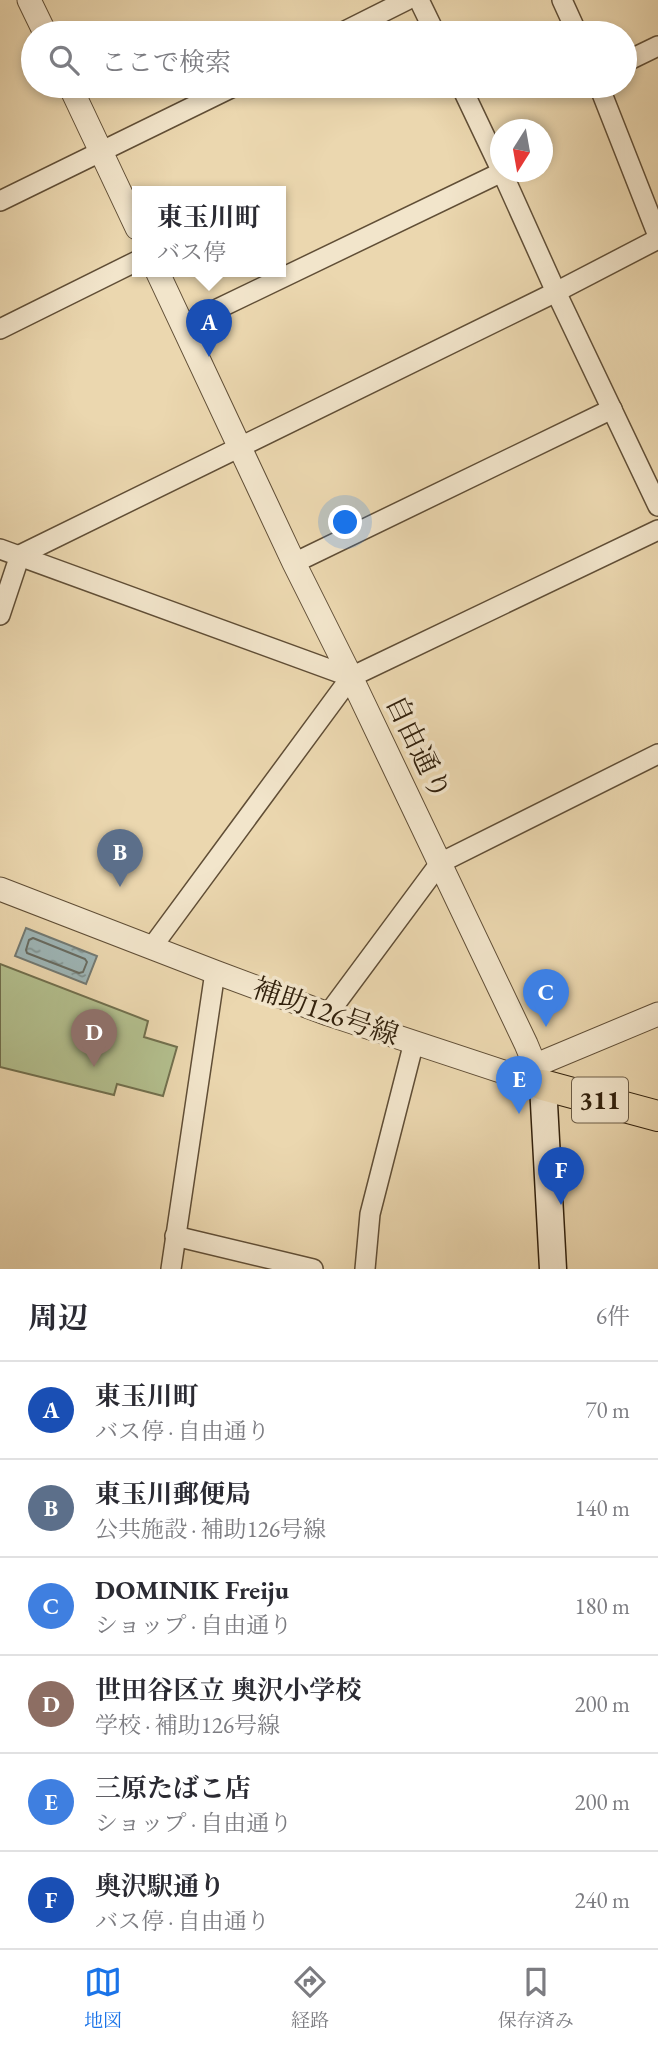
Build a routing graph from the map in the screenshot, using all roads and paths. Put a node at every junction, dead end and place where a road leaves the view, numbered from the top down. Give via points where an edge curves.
1 (29, 0) edge
2 (407, 0) edge
3 (419, 0) edge
4 (562, 0) edge
5 (39, 21) edge
6 (365, 21) edge
7 (429, 21) edge
8 (572, 21) edge
9 (658, 46) edge
10 (637, 56) edge
11 (76, 98) edge
12 (210, 98) edge
13 (467, 98) edge
14 (604, 98) edge
15 (490, 147) edge
16 (101, 151) junction
17 (490, 175) edge
18 (506, 182) edge
19 (0, 201) edge
20 (132, 217) edge
21 (658, 238) edge
22 (132, 263) edge
23 (286, 276) edge
24 (160, 277) edge
25 (284, 277) edge
26 (556, 292) junction
27 (182, 327) junction
28 (0, 329) edge
29 (612, 409) junction
30 (240, 448) junction
31 (658, 506) edge
32 (658, 530) edge
33 (0, 549) edge
34 (20, 555) junction
35 (294, 563) junction
36 (0, 615) edge
37 (351, 677) junction
38 (658, 754) edge
39 (440, 863) junction
40 (0, 888) edge
41 (152, 947) junction
42 (215, 972) junction
43 (328, 1014) junction
44 (658, 1014) edge
45 (414, 1042) junction
46 (539, 1075) junction
47 (658, 1116) edge
48 (175, 1236) junction
49 (171, 1269) edge
50 (313, 1269) edge
51 (365, 1269) edge
52 (553, 1269) edge

1 - 5 street
2 - 6 street
3 - 7 street
4 - 8 street
9 - 10 street
11 - 16 street
12 - 16 street
13 - 15 street
14 - 21 street
16 - 19 street
16 - 20 street
17 - 23 street
18 - 26 street
21 - 26 street
22 - 28 street
24 - 27 street, 自由通り
25 - 27 street
26 - 29 street
26 - 30 street
27 - 30 street, 自由通り
29 - 31 street
29 - 35 street
30 - 34 street
30 - 35 street, 自由通り
32 - 37 street
33 - 34 street
34 - 36 street
34 - 37 street
35 - 37 street, 自由通り
37 - 39 street, 自由通り
37 - 41 street
38 - 39 street
39 - 43 street
39 - 46 street, 自由通り
40 - 41 street, 補助126号線
41 - 42 street, 補助126号線
42 - 43 street, 補助126号線
42 - 48 street
43 - 45 street, 補助126号線
44 - 46 street
45 - 46 street, 補助126号線
45 - 51 street via 370,1214
46 - 47 main road, 補助126号線 / 311
46 - 52 main road, 自由通り
48 - 49 street
48 - 50 street

